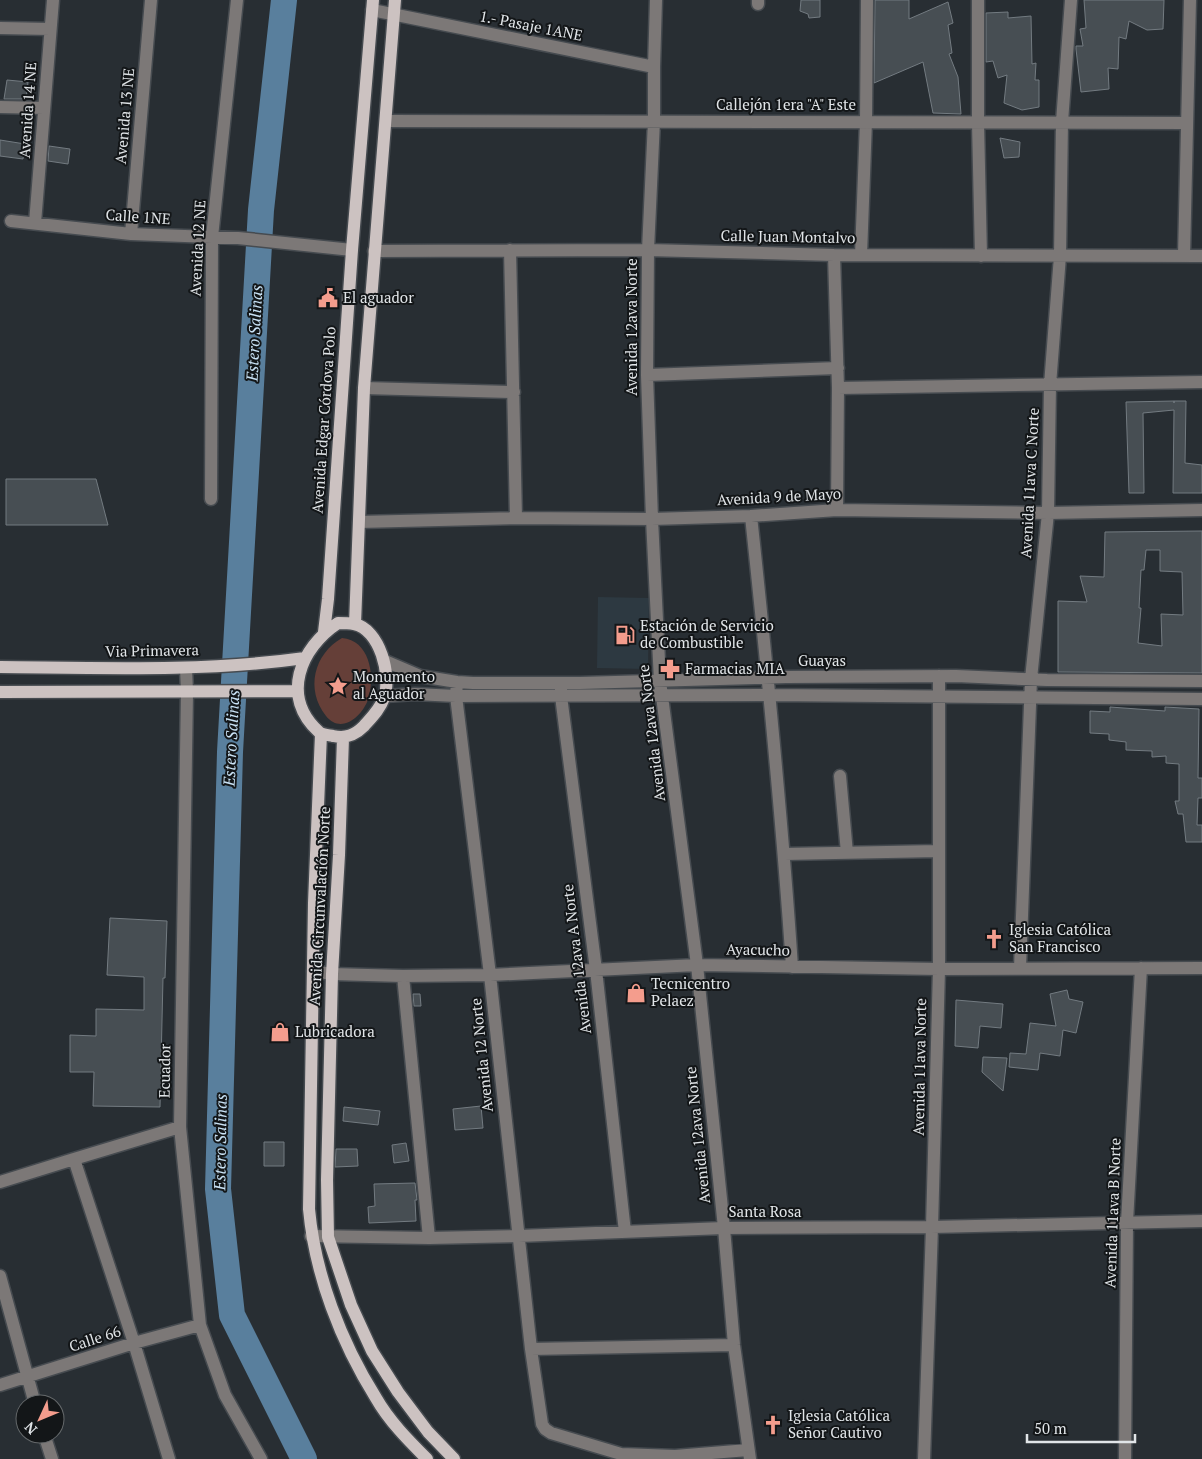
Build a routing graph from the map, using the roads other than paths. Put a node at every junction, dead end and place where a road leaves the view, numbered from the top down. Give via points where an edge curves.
1 (53, 0) edge
2 (151, 0) edge
3 (237, 0) edge
4 (395, 0) edge
5 (656, 0) edge
6 (867, 0) edge
7 (978, 0) edge
8 (1071, 0) edge
9 (1190, 0) edge
10 (372, 5) edge
11 (394, 16) junction
12 (0, 28) edge
13 (50, 30) junction
14 (654, 68) junction
15 (0, 107) edge
16 (44, 108) junction
17 (654, 120) junction
18 (386, 121) junction
19 (866, 121) junction
20 (1062, 122) junction
21 (978, 123) junction
22 (1186, 123) junction
23 (11, 221) dead end
24 (35, 223) junction
25 (131, 234) junction
26 (212, 237) junction
27 (352, 250) junction
28 (510, 250) junction
29 (648, 250) junction
30 (374, 251) junction
31 (834, 255) junction
32 (860, 255) junction
33 (981, 256) junction
34 (1060, 256) junction
35 (1184, 256) junction
36 (1202, 256) edge
37 (838, 368) junction
38 (647, 376) junction
39 (1202, 382) edge
40 (1050, 385) junction
41 (364, 388) junction
42 (838, 388) junction
43 (514, 392) junction
44 (211, 499) dead end
45 (837, 510) junction
46 (1202, 510) edge
47 (1048, 513) junction
48 (751, 516) junction
49 (516, 518) junction
50 (652, 519) junction
51 (358, 522) junction
52 (355, 624) junction
53 (324, 632) junction
54 (305, 658) junction
55 (385, 661) junction
56 (0, 667) edge
57 (186, 668) junction
58 (939, 676) junction
59 (768, 678) junction
60 (1030, 679) junction
61 (660, 681) junction
62 (1202, 681) edge
63 (457, 682) junction
64 (561, 690) junction
65 (297, 691) junction
66 (0, 692) edge
67 (187, 692) junction
68 (770, 694) junction
69 (385, 696) junction
70 (456, 696) junction
71 (663, 696) junction
72 (1031, 696) junction
73 (940, 697) junction
74 (1202, 699) edge
75 (321, 734) junction
76 (343, 738) junction
77 (840, 776) dead end
78 (938, 851) junction
79 (847, 853) junction
80 (784, 854) junction
81 (697, 965) junction
82 (792, 967) junction
83 (1020, 968) junction
84 (1141, 968) junction
85 (1202, 968) edge
86 (939, 969) junction
87 (596, 970) junction
88 (313, 971) junction
89 (332, 974) junction
90 (490, 975) junction
91 (403, 976) junction
92 (180, 1127) junction
93 (74, 1159) junction
94 (0, 1182) edge
95 (1202, 1221) edge
96 (1127, 1222) junction
97 (932, 1227) junction
98 (724, 1228) junction
99 (625, 1232) junction
100 (311, 1236) junction
101 (519, 1236) junction
102 (328, 1237) junction
103 (429, 1238) junction
104 (0, 1276) edge
105 (200, 1325) junction
106 (134, 1343) junction
107 (734, 1345) junction
108 (531, 1350) junction
109 (27, 1378) junction
110 (0, 1385) edge
111 (32, 1394) edge
112 (47, 1444) edge
113 (749, 1454) edge
114 (52, 1459) edge
115 (169, 1459) edge
116 (261, 1459) edge
117 (428, 1459) edge
118 (454, 1459) edge
119 (924, 1459) edge
120 (1125, 1459) edge

1 - 13 street, Avenida 14 NE
2 - 25 street, Avenida 13 NE
3 - 26 street, Avenida 12 NE
4 - 11 main road
5 - 14 street, Avenida 12ava Norte
6 - 19 street
7 - 21 street
8 - 20 street, Avenida 11ava C Norte
9 - 22 street
10 - 11 street, 1.- Pasaje 1ANE
10 - 27 main road, Avenida Edgar Córdova Polo
11 - 14 street, 1.- Pasaje 1ANE
11 - 18 main road
12 - 13 street
13 - 16 street, Avenida 14 NE
14 - 17 street, Avenida 12ava Norte
15 - 16 street
16 - 24 street, Avenida 14 NE
17 - 18 street, Callejón 1era "A" Este
17 - 19 street, Callejón 1era "A" Este
17 - 29 street, Avenida 12ava Norte
18 - 30 main road
19 - 21 street, Callejón 1era "A" Este
19 - 32 street
20 - 21 street, Callejón 1era "A" Este
20 - 22 street, Callejón 1era "A" Este
20 - 34 street, Avenida 11ava C Norte
21 - 33 street
22 - 35 street
23 - 24 street, Calle 1NE
24 - 25 street, Calle 1NE
25 - 26 street, Calle 1NE
26 - 27 street, Calle 1NE
26 - 44 street, Avenida 12 NE
27 - 53 main road, Avenida Edgar Córdova Polo
28 - 29 street, Calle Juan Montalvo
28 - 30 street, Calle Juan Montalvo
28 - 43 street
29 - 31 street, Calle Juan Montalvo
29 - 38 street, Avenida 12ava Norte
30 - 41 main road
31 - 32 street, Calle Juan Montalvo
31 - 37 street
32 - 33 street, Calle Juan Montalvo
33 - 34 street, Calle Juan Montalvo
34 - 35 street, Calle Juan Montalvo
34 - 40 street, Avenida 11ava C Norte
35 - 36 street, Calle Juan Montalvo
37 - 38 street
37 - 42 street
38 - 50 street, Avenida 12ava Norte
39 - 40 street
40 - 42 street
40 - 47 street, Avenida 11ava C Norte
41 - 43 street
41 - 51 main road
42 - 45 street
43 - 49 street
45 - 47 street, Avenida 9 de Mayo
45 - 48 street, Avenida 9 de Mayo
46 - 47 street, Avenida 9 de Mayo
47 - 60 street, Avenida 11ava C Norte
48 - 50 street, Avenida 9 de Mayo
48 - 59 street
49 - 50 street, Avenida 9 de Mayo
49 - 51 street, Avenida 9 de Mayo
50 - 61 street, Avenida 12ava Norte
51 - 52 main road
52 - 53 main road via 338,623
52 - 55 main road via 376,641
53 - 54 main road
54 - 57 main road, Via Primavera via 266,664
54 - 65 main road
55 - 63 street, Guayas via 420,676
55 - 69 main road
56 - 57 main road, Via Primavera
57 - 67 street, Ecuador
58 - 59 street, Guayas
58 - 60 street, Guayas
58 - 73 street, Avenida 11ava Norte
59 - 61 street, Guayas
59 - 68 street
60 - 62 street, Guayas
60 - 72 street, Avenida 11ava C Norte
61 - 64 street, Guayas
61 - 71 street, Avenida 12ava Norte
63 - 64 street, Guayas
63 - 70 street, Avenida 12 Norte
64 - 70 street, Guayas
64 - 71 street, Guayas
64 - 87 street, Avenida 12ava A Norte
65 - 67 main road
65 - 75 main road via 311,724
66 - 67 main road
67 - 92 street, Ecuador
68 - 71 street, Guayas
68 - 73 street, Guayas
68 - 80 street
69 - 70 street, Guayas
69 - 76 main road via 372,718 357,732
70 - 90 street, Avenida 12 Norte
71 - 81 street, Avenida 12ava Norte
72 - 73 street, Guayas
72 - 74 street, Guayas
72 - 83 street, Avenida 11ava C Norte
73 - 78 street, Avenida 11ava Norte
75 - 76 main road
75 - 88 main road, Avenida Circunvalación Norte
76 - 89 main road, Avenida Circunvalación Norte
77 - 79 street
78 - 79 street
78 - 86 street, Avenida 11ava Norte
79 - 80 street
80 - 82 street
81 - 82 street, Ayacucho
81 - 87 street, Ayacucho
81 - 98 street, Avenida 12ava Norte
82 - 86 street, Ayacucho
83 - 84 street, Ayacucho
83 - 86 street, Ayacucho
84 - 85 street, Ayacucho
84 - 96 street, Avenida 11ava B Norte
86 - 97 street, Avenida 11ava Norte
87 - 90 street, Ayacucho
87 - 99 street, Avenida 12ava A Norte
88 - 89 street, Ayacucho
88 - 100 main road, Avenida Circunvalación Norte
89 - 91 street, Ayacucho
89 - 102 main road, Avenida Circunvalación Norte
90 - 91 street, Ayacucho
90 - 101 street, Avenida 12 Norte
91 - 103 street
92 - 93 street
92 - 105 street, Ecuador
93 - 94 street
93 - 106 street
95 - 96 street, Santa Rosa
96 - 97 street, Santa Rosa
96 - 120 street, Avenida 11ava B Norte
97 - 98 street, Santa Rosa
97 - 119 street, Avenida 11ava Norte
98 - 99 street, Santa Rosa
98 - 107 street, Avenida 12ava Norte
99 - 101 street, Santa Rosa
100 - 102 street, Santa Rosa
100 - 117 main road, Avenida Circunvalación Norte via 335,1315 363,1375 392,1421
101 - 103 street, Santa Rosa
101 - 108 street, Avenida 12 Norte
102 - 103 street, Santa Rosa
102 - 118 main road, Avenida Circunvalación Norte via 351,1305 372,1351 428,1432
104 - 109 street
105 - 106 street, Calle 66
105 - 116 street, Ecuador via 225,1395
106 - 109 street, Calle 66
106 - 115 street
107 - 108 street
107 - 113 street, Avenida 12ava Norte
108 - 113 street, Avenida 12 Norte via 542,1424 550,1433 621,1454
109 - 110 street, Calle 66
109 - 111 street
112 - 114 street

